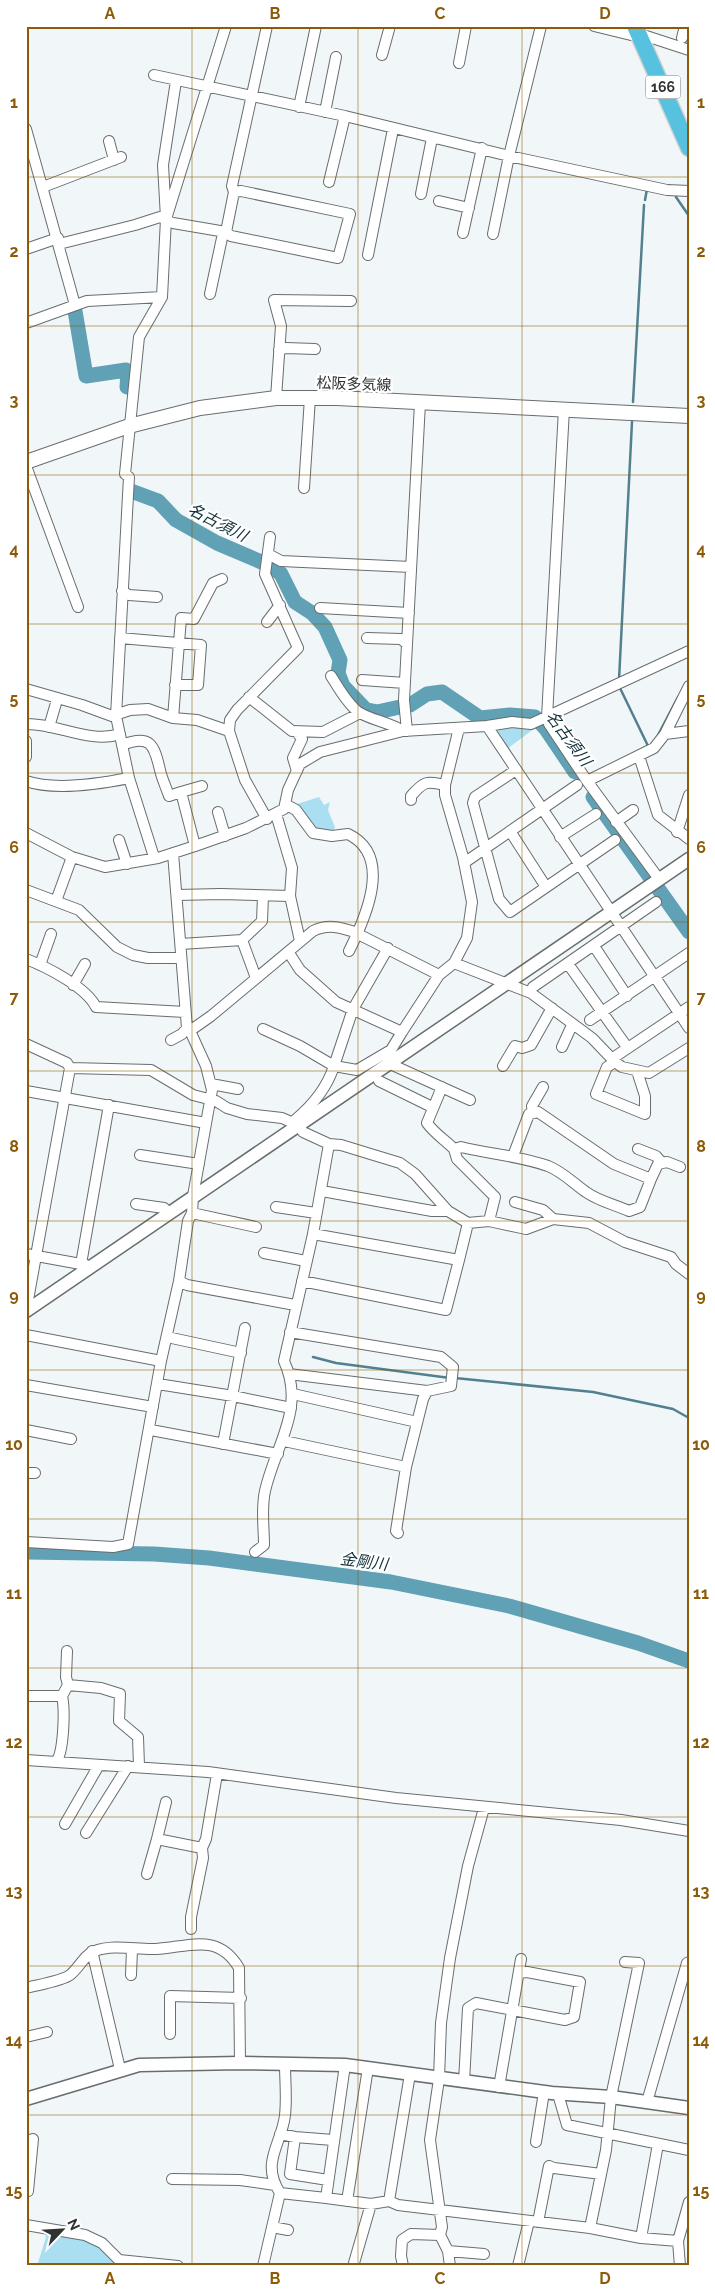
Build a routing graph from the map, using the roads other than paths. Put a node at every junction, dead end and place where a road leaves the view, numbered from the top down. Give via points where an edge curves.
1 (226, 26) edge
2 (267, 26) edge
3 (316, 26) edge
4 (390, 26) edge
5 (466, 26) edge
6 (541, 26) edge
7 (594, 26) edge
8 (684, 26) edge
9 (636, 30) edge
10 (682, 38) dead end
11 (689, 50) edge
12 (382, 55) dead end
13 (336, 57) dead end
14 (459, 63) dead end
15 (154, 75) dead end
16 (176, 81) junction
17 (207, 87) junction
18 (251, 97) junction
19 (299, 107) junction
20 (325, 112) junction
21 (345, 116) junction
22 (26, 129) edge
23 (393, 129) junction
24 (432, 138) junction
25 (109, 141) dead end
26 (482, 148) junction
27 (689, 148) edge
28 (509, 156) junction
29 (329, 182) dead end
30 (44, 187) junction
31 (689, 191) edge
32 (234, 192) junction
33 (420, 194) dead end
34 (439, 201) dead end
35 (469, 208) junction
36 (166, 218) junction
37 (226, 232) junction
38 (463, 234) dead end
39 (493, 234) dead end
40 (58, 241) junction
41 (26, 249) edge
42 (368, 255) dead end
43 (210, 294) dead end
44 (162, 297) junction
45 (351, 300) dead end
46 (75, 305) junction
47 (26, 323) edge
48 (315, 349) dead end
49 (279, 350) junction
50 (276, 398) junction
51 (310, 398) junction
52 (420, 403) junction
53 (564, 408) junction
54 (689, 416) edge
55 (130, 426) junction
56 (26, 464) edge
57 (304, 488) dead end
58 (270, 537) dead end
59 (267, 556) junction
60 (411, 567) junction
61 (222, 579) dead end
62 (122, 591) junction
63 (157, 597) dead end
64 (280, 605) junction
65 (78, 607) dead end
66 (320, 608) dead end
67 (409, 613) junction
68 (267, 622) dead end
69 (120, 638) junction
70 (367, 638) dead end
71 (178, 643) junction
72 (407, 644) junction
73 (689, 651) edge
74 (331, 676) dead end
75 (362, 680) dead end
76 (405, 683) junction
77 (176, 685) junction
78 (689, 686) edge
79 (26, 689) edge
80 (249, 697) junction
81 (56, 703) dead end
82 (360, 713) junction
83 (116, 716) junction
84 (546, 717) junction
85 (173, 718) junction
86 (26, 724) edge
87 (487, 726) junction
88 (49, 727) junction
89 (459, 728) junction
90 (229, 731) junction
91 (296, 731) junction
92 (405, 731) junction
93 (689, 731) edge
94 (665, 734) junction
95 (121, 739) junction
96 (26, 741) edge
97 (26, 757) edge
98 (637, 757) junction
99 (516, 770) junction
100 (296, 771) junction
101 (129, 778) junction
102 (26, 781) edge
103 (587, 781) junction
104 (445, 785) junction
105 (576, 785) dead end
106 (202, 786) dead end
107 (181, 792) junction
108 (689, 795) edge
109 (410, 800) dead end
110 (285, 804) junction
111 (542, 809) junction
112 (633, 810) dead end
113 (218, 812) dead end
114 (596, 814) dead end
115 (271, 817) junction
116 (616, 822) junction
117 (510, 831) junction
118 (677, 832) junction
119 (26, 834) edge
120 (226, 836) junction
121 (560, 837) junction
122 (689, 838) edge
123 (119, 840) dead end
124 (615, 840) dead end
125 (195, 846) junction
126 (486, 847) junction
127 (172, 853) junction
128 (72, 857) junction
129 (154, 857) junction
130 (689, 859) edge
131 (464, 863) junction
132 (127, 864) junction
133 (579, 865) junction
134 (655, 881) junction
135 (546, 887) junction
136 (27, 894) edge
137 (177, 895) junction
138 (263, 896) junction
139 (290, 896) junction
140 (56, 900) junction
141 (656, 902) dead end
142 (610, 912) junction
143 (620, 927) junction
144 (358, 933) junction
145 (51, 934) dead end
146 (242, 940) junction
147 (300, 941) junction
148 (180, 944) junction
149 (594, 946) junction
150 (388, 948) junction
151 (349, 951) dead end
152 (289, 953) junction
153 (689, 953) edge
154 (182, 958) junction
155 (26, 959) edge
156 (454, 963) junction
157 (85, 964) dead end
158 (568, 964) junction
159 (40, 965) junction
160 (439, 975) junction
161 (653, 977) junction
162 (256, 978) junction
163 (506, 982) junction
164 (73, 985) junction
165 (531, 993) junction
166 (627, 996) junction
167 (689, 1007) edge
168 (552, 1008) junction
169 (353, 1009) junction
170 (186, 1012) junction
171 (601, 1013) junction
172 (680, 1014) junction
173 (590, 1020) dead end
174 (572, 1025) junction
175 (187, 1028) junction
176 (689, 1028) edge
177 (262, 1029) dead end
178 (402, 1032) junction
179 (171, 1040) dead end
180 (26, 1044) edge
181 (562, 1047) dead end
182 (627, 1047) junction
183 (687, 1053) edge
184 (615, 1062) junction
185 (388, 1063) junction
186 (334, 1066) junction
187 (503, 1066) dead end
188 (70, 1068) junction
189 (636, 1071) junction
190 (379, 1081) dead end
191 (210, 1084) junction
192 (442, 1087) junction
193 (543, 1087) dead end
194 (238, 1089) dead end
195 (26, 1091) edge
196 (64, 1098) junction
197 (470, 1100) dead end
198 (211, 1101) junction
199 (108, 1105) junction
200 (432, 1107) junction
201 (533, 1113) junction
202 (206, 1123) junction
203 (298, 1125) junction
204 (329, 1144) junction
205 (454, 1149) junction
206 (638, 1149) dead end
207 (140, 1155) dead end
208 (513, 1156) junction
209 (662, 1163) junction
210 (199, 1164) junction
211 (680, 1167) dead end
212 (651, 1179) junction
213 (322, 1191) junction
214 (193, 1196) junction
215 (514, 1202) dead end
216 (136, 1204) dead end
217 (276, 1207) dead end
218 (448, 1211) junction
219 (169, 1212) junction
220 (192, 1213) junction
221 (316, 1213) junction
222 (553, 1219) junction
223 (489, 1221) junction
224 (468, 1223) junction
225 (256, 1227) dead end
226 (314, 1234) junction
227 (264, 1253) dead end
228 (31, 1255) edge
229 (459, 1260) junction
230 (306, 1261) junction
231 (87, 1265) junction
232 (689, 1274) edge
233 (179, 1281) junction
234 (302, 1281) junction
235 (28, 1286) edge
236 (295, 1305) junction
237 (26, 1311) edge
238 (245, 1328) dead end
239 (290, 1332) junction
240 (26, 1335) edge
241 (167, 1337) junction
242 (241, 1352) junction
243 (161, 1361) junction
244 (290, 1374) junction
245 (158, 1384) junction
246 (26, 1385) edge
247 (428, 1391) junction
248 (293, 1394) junction
249 (233, 1396) junction
250 (153, 1407) junction
251 (291, 1408) junction
252 (417, 1422) junction
253 (26, 1430) edge
254 (151, 1430) junction
255 (71, 1439) dead end
256 (284, 1441) junction
257 (223, 1444) junction
258 (278, 1454) junction
259 (406, 1467) junction
260 (398, 1534) dead end
261 (26, 1542) edge
262 (255, 1552) dead end
263 (67, 1651) dead end
264 (68, 1685) junction
265 (26, 1696) edge
266 (62, 1696) junction
267 (26, 1760) edge
268 (56, 1762) junction
269 (99, 1765) junction
270 (133, 1766) junction
271 (218, 1774) junction
272 (166, 1802) dead end
273 (484, 1808) junction
274 (66, 1824) dead end
275 (689, 1831) edge
276 (86, 1833) dead end
277 (157, 1839) junction
278 (202, 1848) junction
279 (147, 1874) dead end
280 (191, 1930) dead end
281 (132, 1948) junction
282 (92, 1951) junction
283 (521, 1959) dead end
284 (625, 1962) dead end
285 (689, 1962) edge
286 (519, 1973) junction
287 (131, 1975) dead end
288 (26, 1988) edge
289 (241, 1998) junction
290 (512, 2010) junction
291 (47, 2032) dead end
292 (170, 2034) dead end
293 (26, 2037) edge
294 (240, 2063) junction
295 (285, 2064) junction
296 (345, 2065) junction
297 (368, 2068) junction
298 (120, 2070) junction
299 (410, 2074) junction
300 (439, 2079) junction
301 (464, 2082) junction
302 (499, 2087) junction
303 (544, 2092) junction
304 (558, 2094) junction
305 (611, 2097) junction
306 (26, 2099) edge
307 (648, 2102) junction
308 (689, 2108) edge
309 (608, 2132) junction
310 (280, 2134) junction
311 (295, 2137) junction
312 (333, 2140) junction
313 (26, 2141) edge
314 (536, 2142) dead end
315 (658, 2144) junction
316 (689, 2150) edge
317 (601, 2174) junction
318 (172, 2179) dead end
319 (328, 2180) junction
320 (277, 2189) junction
321 (26, 2191) edge
322 (326, 2198) junction
323 (347, 2201) junction
324 (390, 2201) junction
325 (689, 2202) edge
326 (371, 2204) junction
327 (439, 2210) junction
328 (534, 2221) junction
329 (26, 2225) edge
330 (272, 2227) junction
331 (590, 2228) junction
332 (288, 2230) dead end
333 (440, 2235) junction
334 (641, 2238) junction
335 (678, 2241) junction
336 (448, 2251) junction
337 (484, 2254) dead end
338 (354, 2264) dead end
339 (178, 2266) edge
340 (263, 2266) edge
341 (403, 2266) edge
342 (450, 2266) edge
343 (518, 2266) edge
344 (680, 2266) edge

1 - 17 street
2 - 18 street
3 - 19 street
4 - 12 street
5 - 14 street
6 - 28 street
7 - 9 street via 631,35
8 - 10 street
9 - 11 street
9 - 27 highway, 166
13 - 20 street
15 - 16 street
16 - 17 street
16 - 36 street via 163,165
17 - 18 street
17 - 36 street
18 - 19 street
18 - 32 street via 232,186
19 - 20 street
20 - 21 street
21 - 23 street
21 - 29 street
22 - 30 street
23 - 24 street
23 - 42 street
24 - 26 street
24 - 33 street
25 - 30 street via 117,158
26 - 28 street
26 - 35 street
28 - 31 street via 667,190
28 - 39 street
30 - 40 street
32 - 37 street
32 - 37 street via 350,214 338,258 231,236
34 - 35 street
35 - 38 street
36 - 37 street via 173,223
36 - 40 street
36 - 44 street
37 - 43 street
40 - 41 street
40 - 46 street
44 - 46 street via 87,301
44 - 55 street via 139,337
45 - 49 street via 274,300 281,326
46 - 47 street
48 - 49 street
49 - 50 street
50 - 51 main road, 松阪多気線
50 - 55 main road, 松阪多気線 via 200,408
51 - 52 main road, 松阪多気線
51 - 57 street
52 - 53 main road, 松阪多気線
52 - 60 street
53 - 54 main road, 松阪多気線
53 - 84 street
55 - 56 main road, 松阪多気線
55 - 62 street via 125,474 129,477
56 - 65 street
58 - 59 street
59 - 60 street via 280,561
59 - 64 street via 265,573
60 - 67 street
61 - 71 street via 213,583 194,619 181,618
62 - 63 street via 129,596
62 - 69 street
64 - 68 street
64 - 80 street via 298,648
66 - 67 street
67 - 72 street
69 - 71 street
69 - 83 street
70 - 72 street via 401,639
71 - 77 street
71 - 77 street via 201,644 198,685
72 - 76 street
73 - 84 street
74 - 82 street
75 - 76 street
76 - 92 street
77 - 85 street
78 - 94 street
79 - 83 street
80 - 90 street via 232,715
80 - 91 street
81 - 88 street
82 - 91 street via 323,732
82 - 92 street
83 - 85 street via 130,710 148,709
83 - 95 street
84 - 87 street via 531,724 512,722
84 - 103 street
85 - 90 street via 197,720
86 - 88 street
87 - 89 street
87 - 99 street
88 - 95 street
89 - 92 street
89 - 104 street
90 - 115 street via 245,780
91 - 100 street via 302,739 293,758
92 - 100 street via 320,752 304,760
93 - 94 street
94 - 98 street via 654,748
95 - 101 street
95 - 107 street via 151,744 156,750 169,796
96 - 97 street
98 - 103 street
98 - 118 street via 658,815
99 - 111 street
99 - 126 street via 475,797 473,803
100 - 110 street
101 - 102 street via 67,786 38,785
101 - 129 street
103 - 116 street
104 - 109 street via 428,782 421,785
104 - 131 street via 446,804
105 - 111 street
106 - 107 street
107 - 125 street
108 - 118 street
110 - 115 street via 284,809
110 - 144 street via 296,810 313,833 348,834 364,846 372,867 372,887
111 - 117 street
111 - 121 street
112 - 116 street
113 - 120 street
114 - 121 street
115 - 120 street
115 - 139 street via 292,868
116 - 134 street
117 - 126 street
117 - 135 street
118 - 122 street
119 - 128 street
120 - 125 street
121 - 133 street
123 - 132 street
124 - 133 street
125 - 127 street
126 - 131 street
126 - 135 street via 499,899 510,912
127 - 129 street
127 - 137 street
128 - 132 street via 100,867
128 - 140 street
129 - 132 street
130 - 134 street
131 - 156 street via 472,902 467,938
133 - 135 street
133 - 142 street
134 - 142 street
136 - 140 street
137 - 138 street
137 - 148 street
138 - 139 street
138 - 146 street via 262,921
139 - 147 street
140 - 154 street via 79,910 118,947 133,955
141 - 143 street
142 - 143 street
142 - 163 street
143 - 149 street
143 - 161 street
144 - 147 street via 333,926 324,927
144 - 150 street
144 - 151 street
145 - 159 street
146 - 148 street
146 - 162 street
147 - 152 street
148 - 154 street
149 - 158 street
149 - 166 street
150 - 160 street
150 - 169 street
152 - 162 street
152 - 169 street via 300,970 336,1002
153 - 161 street
154 - 170 street
155 - 159 street
156 - 160 street
156 - 163 street
157 - 164 street
158 - 165 street via 533,987
158 - 171 street
159 - 164 street
160 - 178 street
161 - 166 street
161 - 172 street
162 - 175 street via 211,1016 194,1028
163 - 165 street
163 - 185 street
164 - 170 street via 93,1000 96,1007
165 - 168 street
166 - 171 street
167 - 172 street
168 - 174 street
168 - 187 street via 531,1045 515,1046
169 - 178 street
169 - 186 street
170 - 175 street
171 - 173 street
171 - 182 street
172 - 176 street
172 - 182 street
174 - 181 street
174 - 184 street via 592,1038
175 - 179 street
175 - 191 street via 206,1066
177 - 186 street
178 - 186 street via 390,1050 357,1070
180 - 188 street via 67,1063
182 - 184 street via 616,1056
183 - 189 street via 649,1073
184 - 189 street
184 - 189 street via 607,1067 596,1094 645,1114 645,1096
185 - 192 street
185 - 203 street
186 - 203 street via 316,1100 295,1120
188 - 196 street
188 - 198 street via 152,1070 193,1095
190 - 200 street
191 - 194 street
191 - 198 street
192 - 197 street
192 - 200 street
193 - 201 street via 532,1106
195 - 196 street
196 - 199 street
196 - 228 street
198 - 202 street
198 - 203 street via 247,1114 274,1117
199 - 202 street
199 - 231 street
200 - 205 street via 428,1123
201 - 208 street via 529,1114
201 - 212 street via 538,1112 614,1164
202 - 210 street
203 - 204 street via 303,1132
203 - 214 street
204 - 213 street
204 - 218 street via 400,1164 415,1174
205 - 208 street via 461,1147 504,1157
205 - 223 street via 457,1159 495,1197
206 - 209 street via 656,1156
207 - 210 street
208 - 212 street via 548,1166 564,1174 588,1194 629,1211 640,1207
209 - 211 street
209 - 212 street via 658,1164
210 - 214 street
213 - 218 street via 432,1211
213 - 221 street
214 - 219 street
214 - 220 street
215 - 222 street via 543,1210
216 - 219 street via 164,1208
217 - 221 street
218 - 224 street
219 - 231 street
220 - 225 street
220 - 233 street
221 - 226 street
222 - 223 street via 526,1229
222 - 232 street via 589,1223 625,1242 671,1257
223 - 224 street
224 - 229 street
226 - 229 street
226 - 230 street
227 - 230 street
228 - 231 street
228 - 235 street
229 - 234 street via 446,1310
230 - 234 street
231 - 237 street
233 - 236 street
233 - 241 street
234 - 236 street
235 - 237 street
236 - 239 street
238 - 242 street
239 - 244 street via 284,1361
239 - 247 street via 441,1357 453,1368 450,1386
240 - 243 street
241 - 242 street
241 - 243 street
242 - 249 street
243 - 245 street
244 - 247 street
244 - 248 street
245 - 249 street
245 - 250 street
246 - 250 street
247 - 252 street
248 - 251 street
248 - 252 street
249 - 251 street
249 - 257 street
250 - 254 street
251 - 256 street
252 - 259 street
253 - 255 street
254 - 257 street
254 - 261 street via 128,1544 113,1547
256 - 258 street
256 - 259 street
257 - 258 street
258 - 262 street via 264,1492 264,1545
259 - 260 street
263 - 264 street
264 - 266 street
264 - 270 street via 101,1688 120,1694 119,1721 138,1737
265 - 266 street
266 - 268 street via 63,1729 60,1758
267 - 268 street
268 - 269 street
269 - 270 street
269 - 274 street
270 - 271 street
270 - 276 street
271 - 273 street
271 - 278 street
272 - 277 street
273 - 275 street via 621,1820
273 - 300 street via 468,1866 450,1958 441,2023
277 - 278 street
277 - 279 street
278 - 280 street via 204,1858
281 - 282 street
281 - 287 street
281 - 289 street via 157,1949 194,1942 219,1949 233,1956 239,1968
282 - 288 street via 69,1976
282 - 298 street
283 - 286 street
284 - 305 street via 639,1963
285 - 307 street via 686,1963
286 - 290 street
286 - 290 street via 580,1982 574,2017 566,2020
289 - 292 street via 170,1996
289 - 294 street
290 - 301 street via 476,2003 468,2008
290 - 302 street
291 - 293 street
294 - 295 street
294 - 298 street via 139,2065
295 - 296 street
295 - 310 street via 285,2116
296 - 297 street
296 - 312 street
297 - 299 street
297 - 323 street
298 - 306 street
299 - 300 street
299 - 324 street
300 - 301 street
300 - 327 street via 430,2140
301 - 302 street
302 - 303 street
303 - 304 street
303 - 314 street
304 - 305 street
304 - 309 street via 567,2125
305 - 307 street
305 - 309 street
307 - 308 street
309 - 315 street
309 - 317 street
310 - 311 street
310 - 320 street via 272,2161
311 - 312 street
311 - 319 street via 290,2174
312 - 319 street
313 - 321 street via 33,2139
315 - 316 street
315 - 334 street
317 - 328 street via 549,2166
317 - 331 street
318 - 320 street via 240,2180
319 - 322 street
320 - 322 street
320 - 330 street
322 - 323 street
323 - 326 street
324 - 326 street
324 - 327 street
325 - 335 street
326 - 338 street
327 - 328 street
327 - 333 street
328 - 331 street
328 - 343 street
329 - 339 street via 85,2235 102,2243 119,2260
330 - 332 street
330 - 340 street
331 - 334 street
333 - 336 street
333 - 341 street via 411,2234 402,2240
334 - 335 street
335 - 344 street
336 - 337 street
336 - 342 street

